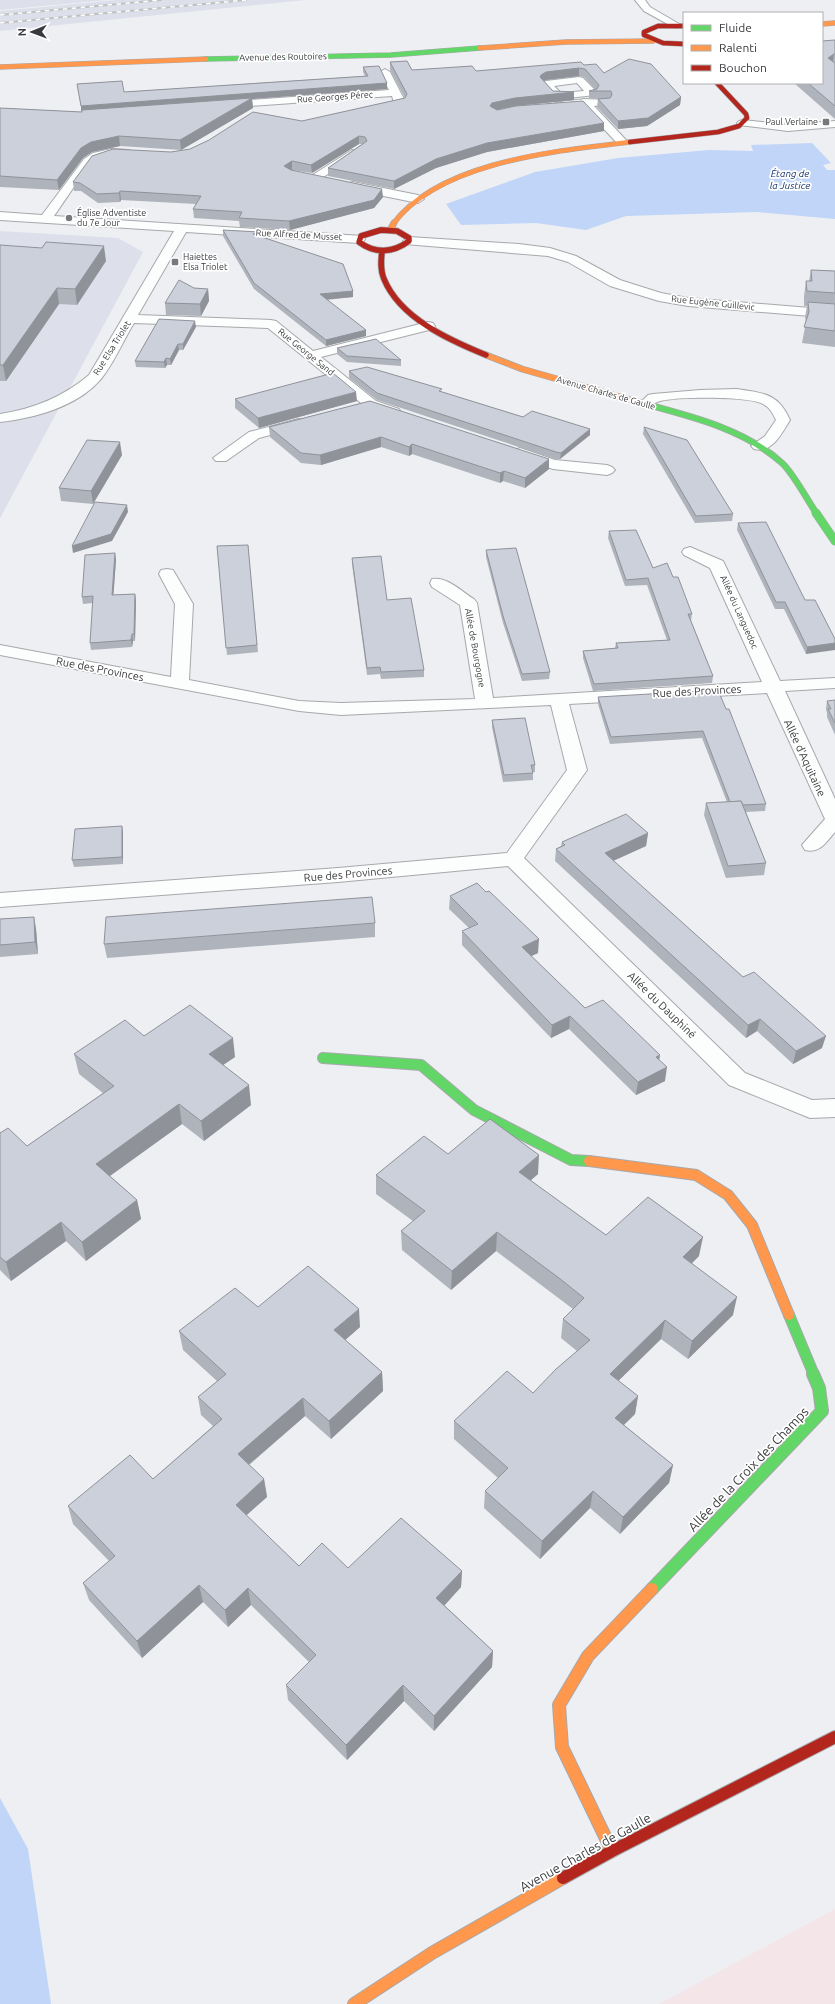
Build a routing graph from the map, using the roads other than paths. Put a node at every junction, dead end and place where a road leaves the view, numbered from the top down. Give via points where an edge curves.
1 (640, 0) edge
2 (647, 9) junction
3 (835, 23) edge
4 (823, 24) edge
5 (680, 25) edge
6 (648, 30) junction
7 (653, 41) junction
8 (566, 42) junction
9 (683, 46) edge
10 (0, 67) edge
11 (385, 72) dead end
12 (718, 84) edge
13 (396, 93) junction
14 (577, 95) dead end
15 (274, 102) junction
16 (605, 102) edge
17 (586, 104) junction
18 (212, 106) edge
19 (387, 107) edge
20 (546, 107) edge
21 (251, 115) edge
22 (744, 123) junction
23 (835, 124) edge
24 (622, 142) junction
25 (360, 148) edge
26 (141, 154) edge
27 (329, 181) edge
28 (344, 184) edge
29 (418, 199) junction
30 (0, 216) edge
31 (45, 219) junction
32 (182, 228) junction
33 (390, 230) junction
34 (359, 239) junction
35 (409, 242) junction
36 (382, 251) junction
37 (835, 314) edge
38 (130, 319) junction
39 (428, 326) junction
40 (310, 356) junction
41 (371, 404) junction
42 (646, 404) junction
43 (356, 408) edge
44 (407, 416) edge
45 (0, 418) edge
46 (312, 420) edge
47 (759, 446) junction
48 (510, 450) edge
49 (220, 458) dead end
50 (607, 470) dead end
51 (835, 541) edge
52 (690, 552) dead end
53 (167, 574) dead end
54 (438, 583) dead end
55 (0, 650) edge
56 (835, 683) edge
57 (180, 684) junction
58 (772, 687) junction
59 (559, 700) junction
60 (485, 704) junction
61 (812, 845) dead end
62 (513, 859) junction
63 (0, 900) edge
64 (323, 1058) dead end
65 (835, 1108) edge
66 (835, 1737) edge
67 (612, 1851) junction
68 (354, 2004) edge

1 - 2 street
2 - 5 street
2 - 6 street via 646,13 650,18
3 - 4 street
5 - 6 street, Avenue des Routoires
6 - 7 street via 644,35
6 - 8 street, Avenue des Routoires
7 - 8 street, Avenue des Routoires
7 - 9 street, Avenue des Routoires
8 - 10 street, Avenue des Routoires via 391,55 152,60
11 - 13 street
12 - 22 street via 746,114
13 - 15 street, Rue Georges Pérec
13 - 19 street, Rue Georges Pérec via 402,103
14 - 17 street
15 - 18 street, Rue Georges Pérec
15 - 21 street, Rue Georges Pérec
16 - 17 street
17 - 20 street
17 - 24 street
22 - 23 street via 781,128
22 - 24 street via 718,132
24 - 29 street via 535,155 502,163 447,182
25 - 27 street via 311,177
26 - 31 street via 96,154
28 - 29 street
29 - 33 street via 393,222
30 - 31 street, Rue Alfred de Musset
31 - 32 street, Rue Alfred de Musset
32 - 34 street, Rue Alfred de Musset
32 - 38 street, Rue Elsa Triolet
33 - 34 street via 373,231
33 - 35 street via 402,233 409,238
34 - 36 street via 362,246
35 - 36 street via 403,247
35 - 37 street, Rue Eugène Guillevic via 550,252 572,259 615,283 659,297 688,302
36 - 39 street, Avenue Charles de Gaulle via 384,278 409,312
38 - 40 street, Rue George Sand via 271,324
38 - 45 street, Rue Elsa Triolet via 94,377 74,393 27,413
39 - 40 street
39 - 42 street, Avenue Charles de Gaulle via 493,359
40 - 41 street, Rue George Sand
41 - 43 street
41 - 44 street, Rue George Sand
42 - 47 street, Avenue Charles de Gaulle via 726,428
42 - 47 street via 653,398 701,395 750,394 764,398 777,407 783,420 771,439
46 - 49 street via 254,435
47 - 51 street, Avenue Charles de Gaulle via 783,464
48 - 50 street via 553,464
52 - 58 street, Allée du Languedoc via 718,565
53 - 57 street via 184,604
54 - 60 street, Allée de Bourgogne via 468,603
55 - 57 street, Rue des Provinces
56 - 58 street, Rue des Provinces
57 - 60 street, Rue des Provinces via 299,706 342,709
58 - 59 street, Rue des Provinces
58 - 61 street, Allée d'Aquitaine via 835,820
59 - 60 street, Rue des Provinces
59 - 62 street via 577,770
62 - 63 street, Rue des Provinces via 338,875
62 - 65 street, Allée du Dauphiné via 737,1079 810,1109
64 - 67 street, Allée de la Croix des Champs via 421,1065 474,1110 571,1160 696,1175 728,1195 752,1225 819,1388 822,1410 588,1656 559,1705 562,1747
66 - 67 street, Avenue Charles de Gaulle
67 - 68 street, Avenue Charles de Gaulle via 432,1953

